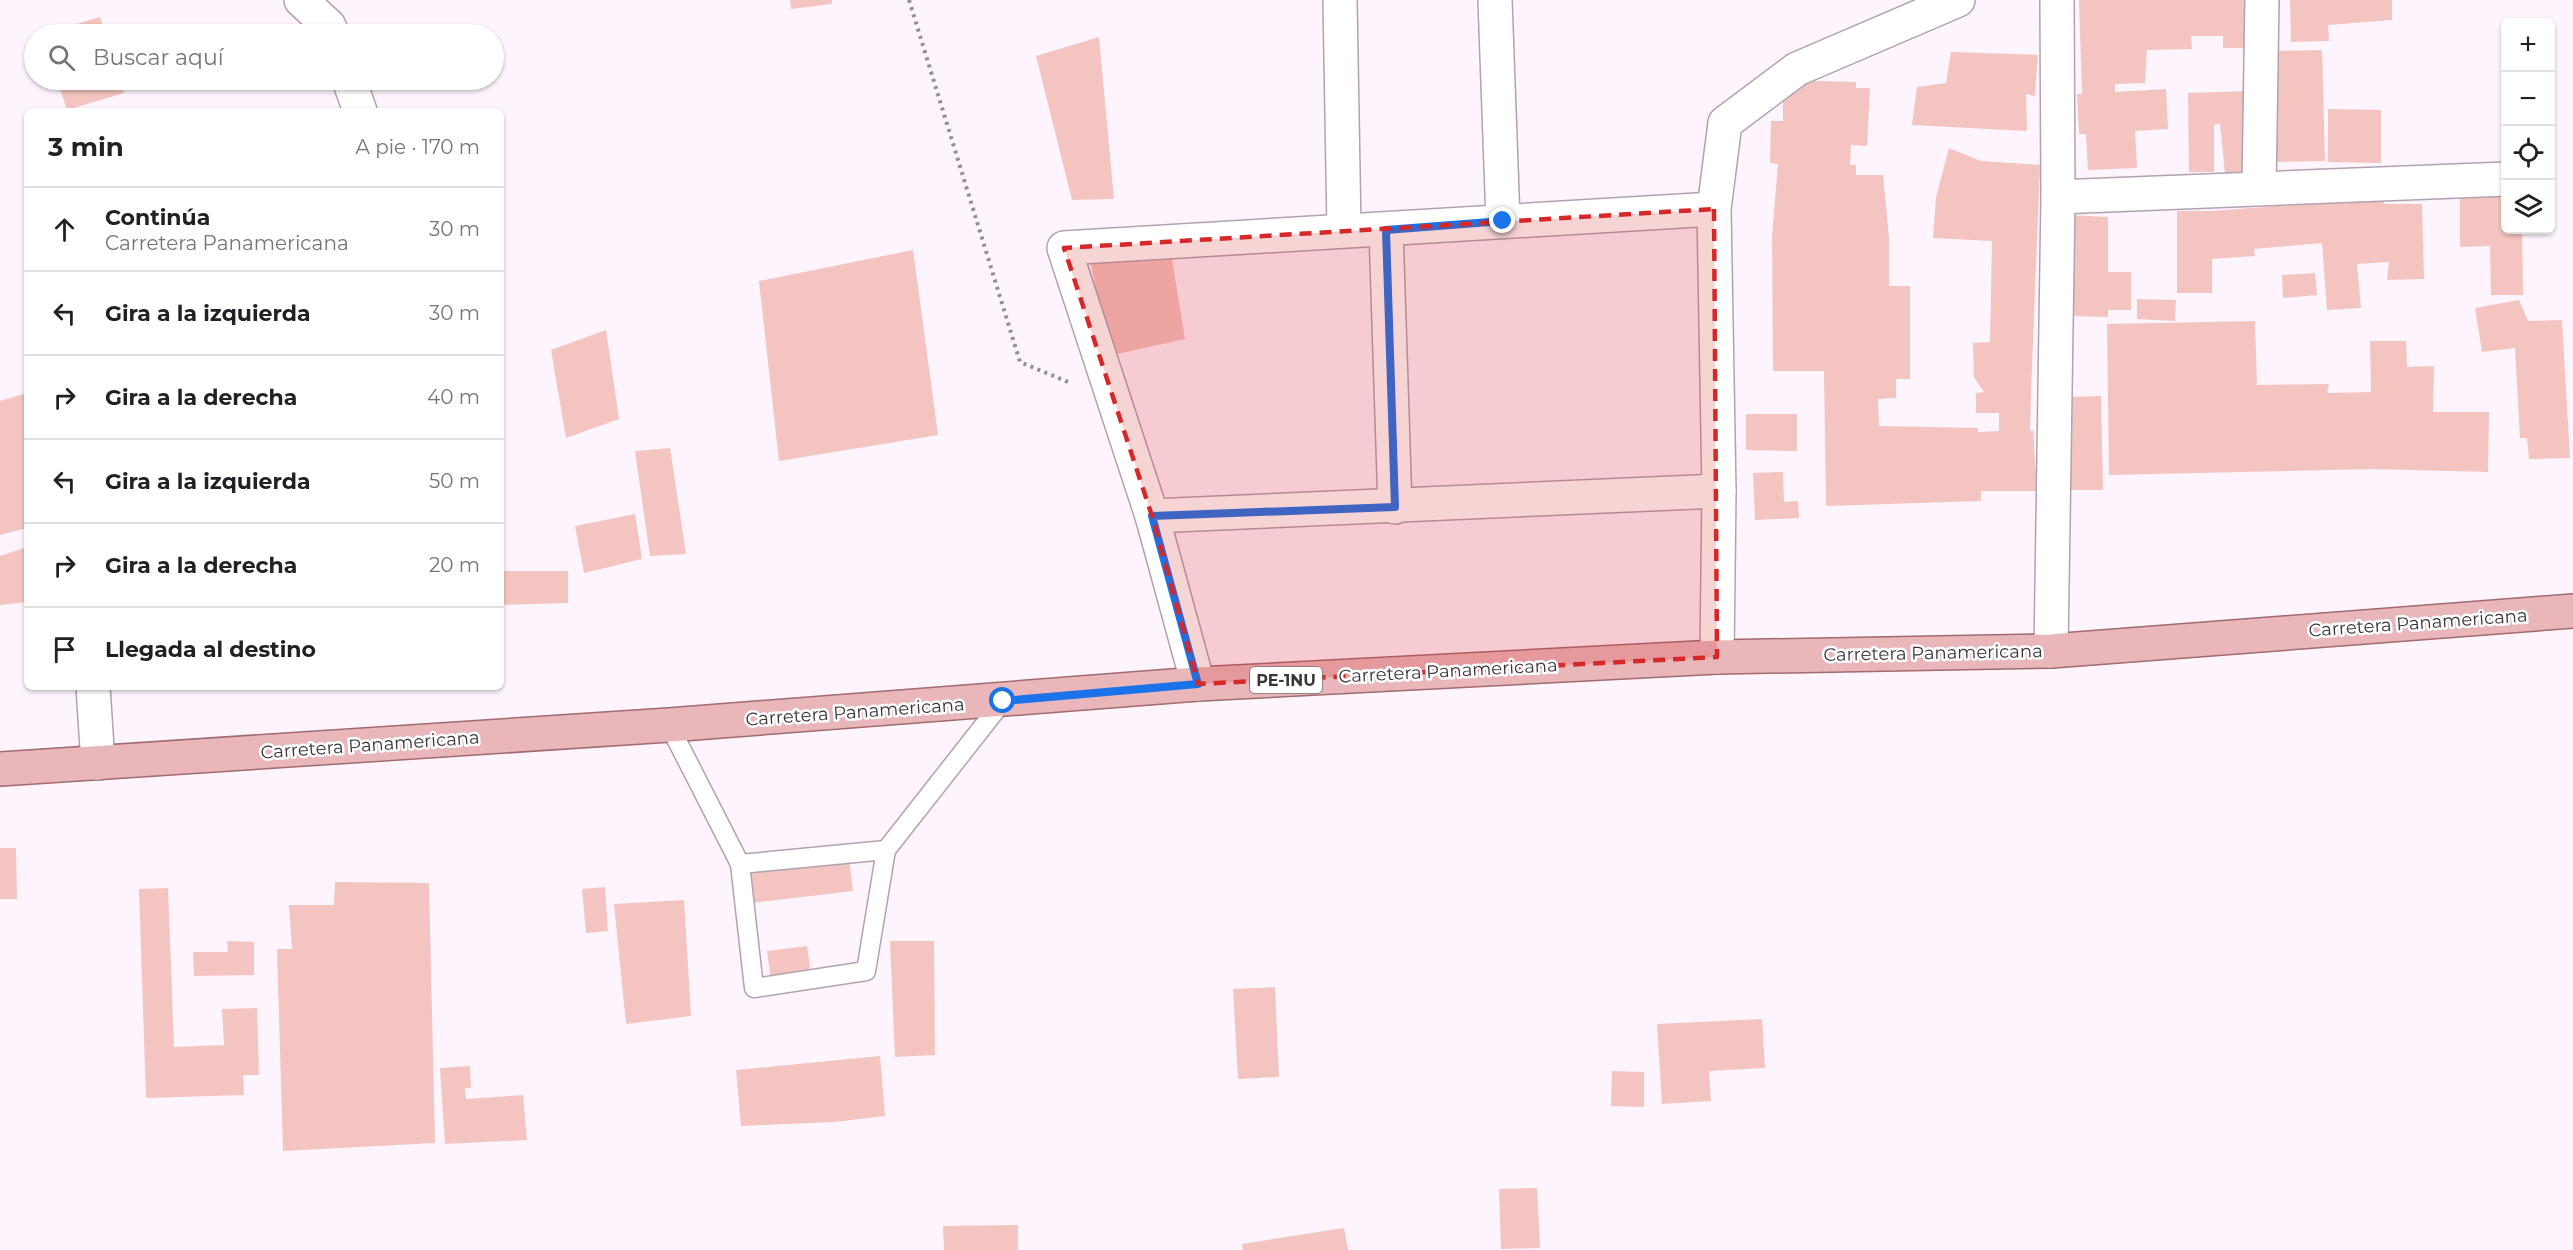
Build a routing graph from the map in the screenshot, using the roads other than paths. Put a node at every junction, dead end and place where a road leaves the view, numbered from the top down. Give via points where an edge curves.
1 (301, 0) edge
2 (1340, 0) edge
3 (1495, 0) edge
4 (1958, 0) edge
5 (2057, 0) edge
6 (2262, 0) edge
7 (327, 24) edge
8 (353, 90) edge
9 (359, 108) edge
10 (2501, 179) edge
11 (2259, 188) junction
12 (2058, 197) junction
13 (1714, 209) junction
14 (1503, 221) junction
15 (1344, 229) junction
16 (1386, 230) junction
17 (1719, 491) junction
18 (1395, 507) junction
19 (1152, 516) junction
20 (2573, 612) edge
21 (2051, 651) junction
22 (1717, 657) junction
23 (1198, 684) junction
24 (93, 690) edge
25 (1003, 701) junction
26 (669, 725) junction
27 (98, 763) junction
28 (0, 769) edge
29 (886, 850) junction
30 (740, 864) junction

1 - 7 street
2 - 15 street
3 - 14 street
4 - 13 street via 1797,69 1725,123
5 - 12 street
6 - 11 street
8 - 9 street
10 - 11 street
11 - 12 street
12 - 21 street
13 - 14 street
13 - 17 street
14 - 16 street
15 - 16 street
15 - 19 street via 1065,248
16 - 18 street
17 - 18 street
17 - 22 street
18 - 19 street
19 - 23 street
20 - 21 main road, Carretera Panamericana / PE-1NU
21 - 22 main road, Carretera Panamericana / PE-1NU
22 - 23 main road, Carretera Panamericana / PE-1NU
23 - 25 main road, Carretera Panamericana / PE-1NU
24 - 27 street
25 - 26 main road, Carretera Panamericana / PE-1NU
25 - 29 lane
26 - 27 main road, Carretera Panamericana / PE-1NU
26 - 30 lane
27 - 28 main road, Carretera Panamericana / PE-1NU
29 - 30 lane
29 - 30 lane via 866,971 754,988

